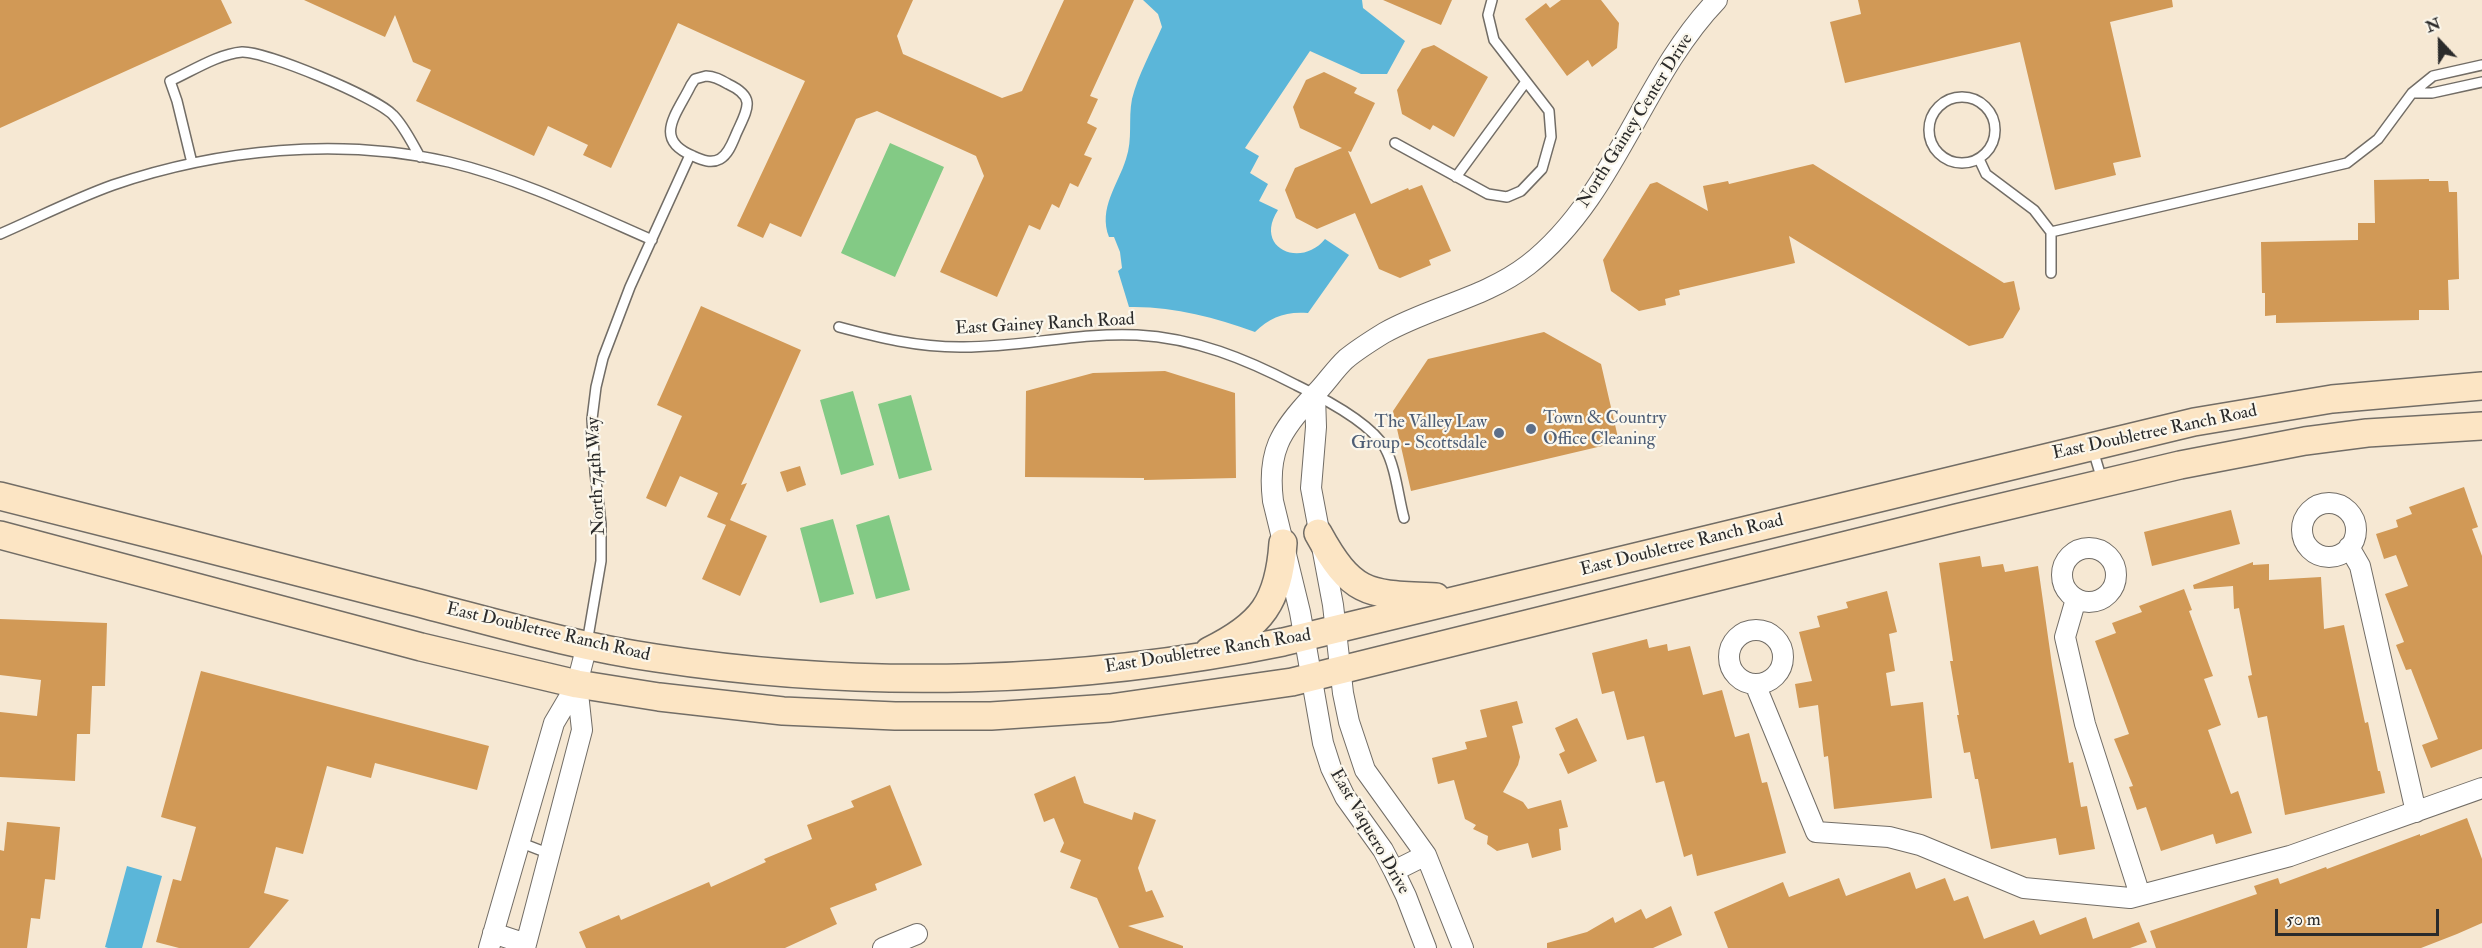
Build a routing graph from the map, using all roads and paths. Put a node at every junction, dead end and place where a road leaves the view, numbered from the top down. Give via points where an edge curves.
1 (1492, 0) edge
2 (1717, 0) edge
3 (2482, 65) edge
4 (2482, 82) edge
5 (1525, 83) junction
6 (2412, 93) junction
7 (1395, 142) dead end
8 (690, 155) junction
9 (420, 157) junction
10 (1979, 159) junction
11 (192, 163) junction
12 (1456, 177) junction
13 (2051, 232) junction
14 (0, 234) edge
15 (652, 240) junction
16 (2051, 273) dead end
17 (839, 327) dead end
18 (2482, 386) edge
19 (1315, 395) junction
20 (2482, 426) edge
21 (2092, 445) junction
22 (2102, 482) junction
23 (0, 496) edge
24 (1404, 518) dead end
25 (1318, 533) junction
26 (0, 535) edge
27 (1283, 543) junction
28 (2349, 548) dead end
29 (1467, 598) junction
30 (2076, 599) dead end
31 (1336, 631) junction
32 (1305, 638) junction
33 (587, 645) junction
34 (1194, 658) junction
35 (1341, 671) junction
36 (1311, 678) junction
37 (577, 684) junction
38 (1755, 684) dead end
39 (2482, 788) edge
40 (1384, 796) junction
41 (2416, 812) junction
42 (1357, 814) junction
43 (519, 842) junction
44 (550, 854) junction
45 (1426, 855) junction
46 (1394, 871) junction
47 (2140, 895) junction
48 (917, 934) dead end
49 (491, 940) edge
50 (526, 946) edge
51 (883, 948) edge
52 (1426, 948) edge
53 (1463, 948) edge

1 - 5 lane via 1488,15 1494,40
2 - 19 street, North Gainey Center Drive via 1665,68 1600,184 1549,247 1493,287 1362,346
3 - 6 lane via 2433,76
4 - 6 lane via 2432,93
5 - 12 lane
5 - 12 lane via 1549,111 1551,137 1542,169 1521,190 1507,196 1488,195
6 - 13 lane via 2378,140 2347,163
7 - 12 lane
8 - 8 lane via 712,162 728,151 748,105 741,90 712,76 694,80 670,132 673,144
8 - 15 lane, North 74th Way
9 - 11 lane via 310,149 241,154
9 - 11 lane via 393,115 383,107 263,55 244,52 170,81
9 - 15 lane via 522,185
10 - 10 lane via 1993,142 1994,121 1981,103 1971,98 1949,99 1940,105 1929,123 1931,145 1947,160 1968,163
10 - 13 lane via 1986,174 2034,210
11 - 14 lane via 112,186
13 - 16 lane
15 - 33 lane, North 74th Way via 630,287 596,387 592,419 601,561
17 - 19 lane, East Gainey Ranch Road via 903,344 961,347 1098,336 1161,338 1213,348
18 - 21 main road, East Doubletree Ranch Road via 2281,406
19 - 24 lane, East Gainey Ranch Road via 1380,440 1389,459
19 - 25 street via 1311,488
19 - 27 street, North Gainey Center Drive via 1289,423 1273,460 1271,484
20 - 22 main road, East Doubletree Ranch Road via 2305,441
21 - 22 lane
21 - 29 main road, East Doubletree Ranch Road
22 - 35 main road, East Doubletree Ranch Road
23 - 33 main road, East Doubletree Ranch Road
25 - 29 main road via 1337,565 1362,588 1387,595
25 - 31 street
26 - 37 main road, East Doubletree Ranch Road
27 - 32 street, North Gainey Center Drive
27 - 34 main road via 1279,579 1266,609 1236,636
28 - 41 street via 2360,566
29 - 31 main road, East Doubletree Ranch Road
30 - 47 street via 2065,637 2085,724
31 - 32 main road, East Doubletree Ranch Road
31 - 35 street
32 - 34 main road, East Doubletree Ranch Road
32 - 36 street, North Gainey Center Drive
33 - 34 main road, East Doubletree Ranch Road via 730,668 909,678 1033,676
33 - 37 street, North 74th Way
35 - 36 main road, East Doubletree Ranch Road
35 - 40 street, East Vaquero Drive via 1359,754 1365,770
36 - 37 main road, East Doubletree Ranch Road via 1110,708 939,717 740,707
36 - 42 street, East Vaquero Drive via 1331,768
37 - 43 street, North 74th Way via 554,723
37 - 44 street, North 74th Way via 582,730
38 - 47 street via 1816,832 1889,837 1920,845 2024,888 2130,898
39 - 41 street
40 - 42 street
40 - 45 street, East Vaquero Drive
41 - 47 street via 2290,856
42 - 46 street, East Vaquero Drive
43 - 44 lane
43 - 49 street, North 74th Way
44 - 50 street, North 74th Way
45 - 46 street
45 - 53 street, East Vaquero Drive
46 - 52 street, East Vaquero Drive
48 - 51 street
49 - 50 street

